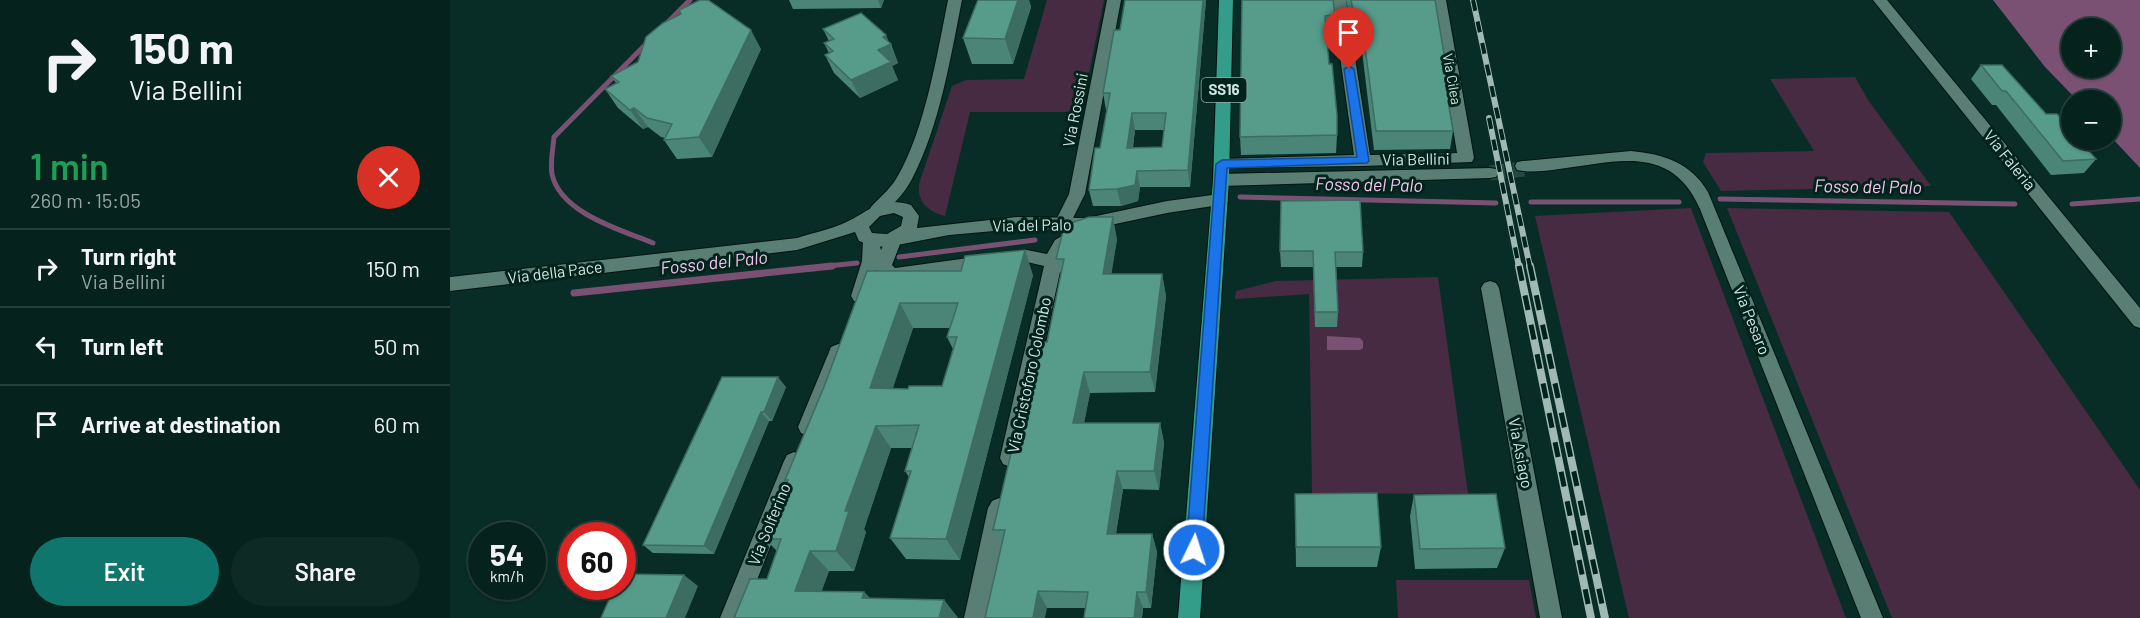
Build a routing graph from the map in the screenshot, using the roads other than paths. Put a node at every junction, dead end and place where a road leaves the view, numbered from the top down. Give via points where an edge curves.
1 (955, 0) edge
2 (1114, 0) edge
3 (1226, 0) edge
4 (1339, 0) edge
5 (1439, 0) edge
6 (1880, 0) edge
7 (1466, 158) joint
8 (1363, 161) junction
9 (1526, 167) tunnel mouth
10 (1487, 172) tunnel mouth
11 (903, 180) junction
12 (1221, 181) junction
13 (909, 213) junction
14 (1098, 223) junction
15 (1062, 224) junction
16 (869, 227) junction
17 (949, 229) junction
18 (896, 238) junction
19 (661, 260) joint
20 (1053, 262) junction
21 (892, 275) junction
22 (450, 284) edge
23 (1490, 288) dead end
24 (860, 296) junction
25 (2140, 321) edge
26 (731, 618) edge
27 (975, 618) edge
28 (1189, 618) edge
29 (1551, 618) edge
30 (1872, 618) edge

1 - 11 street via 939,74
2 - 15 street, Via Rossini via 1077,194
3 - 12 main road, SS16
4 - 8 street
5 - 7 street, Via Cilea
6 - 25 street, Via Faleria
7 - 8 street, Via Bellini
8 - 12 street, Via Bellini
9 - 30 street, Via Pesaro via 1642,157 1678,169 1697,187
10 - 12 street
11 - 13 street
11 - 16 street
12 - 14 street, Via del Palo via 1167,207
12 - 28 main road, SS16
13 - 16 street, Via del Palo via 894,207
13 - 17 street, Via del Palo via 925,224
13 - 18 street via 909,227
14 - 15 street, Via del Palo
14 - 20 street, Via Cristoforo Colombo via 1061,244
15 - 17 street, Via del Palo
16 - 18 street, Via del Palo via 882,242
16 - 19 street, Via del Palo via 822,244
16 - 24 street, Via Solferino via 873,249
17 - 18 street, Via del Palo
18 - 21 street via 883,265
19 - 22 street, Via della Pace
20 - 21 street, Via del Palo via 1027,256
20 - 27 street, Via Cristoforo Colombo
21 - 24 street via 867,287
23 - 29 street, Via Asiago
24 - 26 street, Via Solferino

